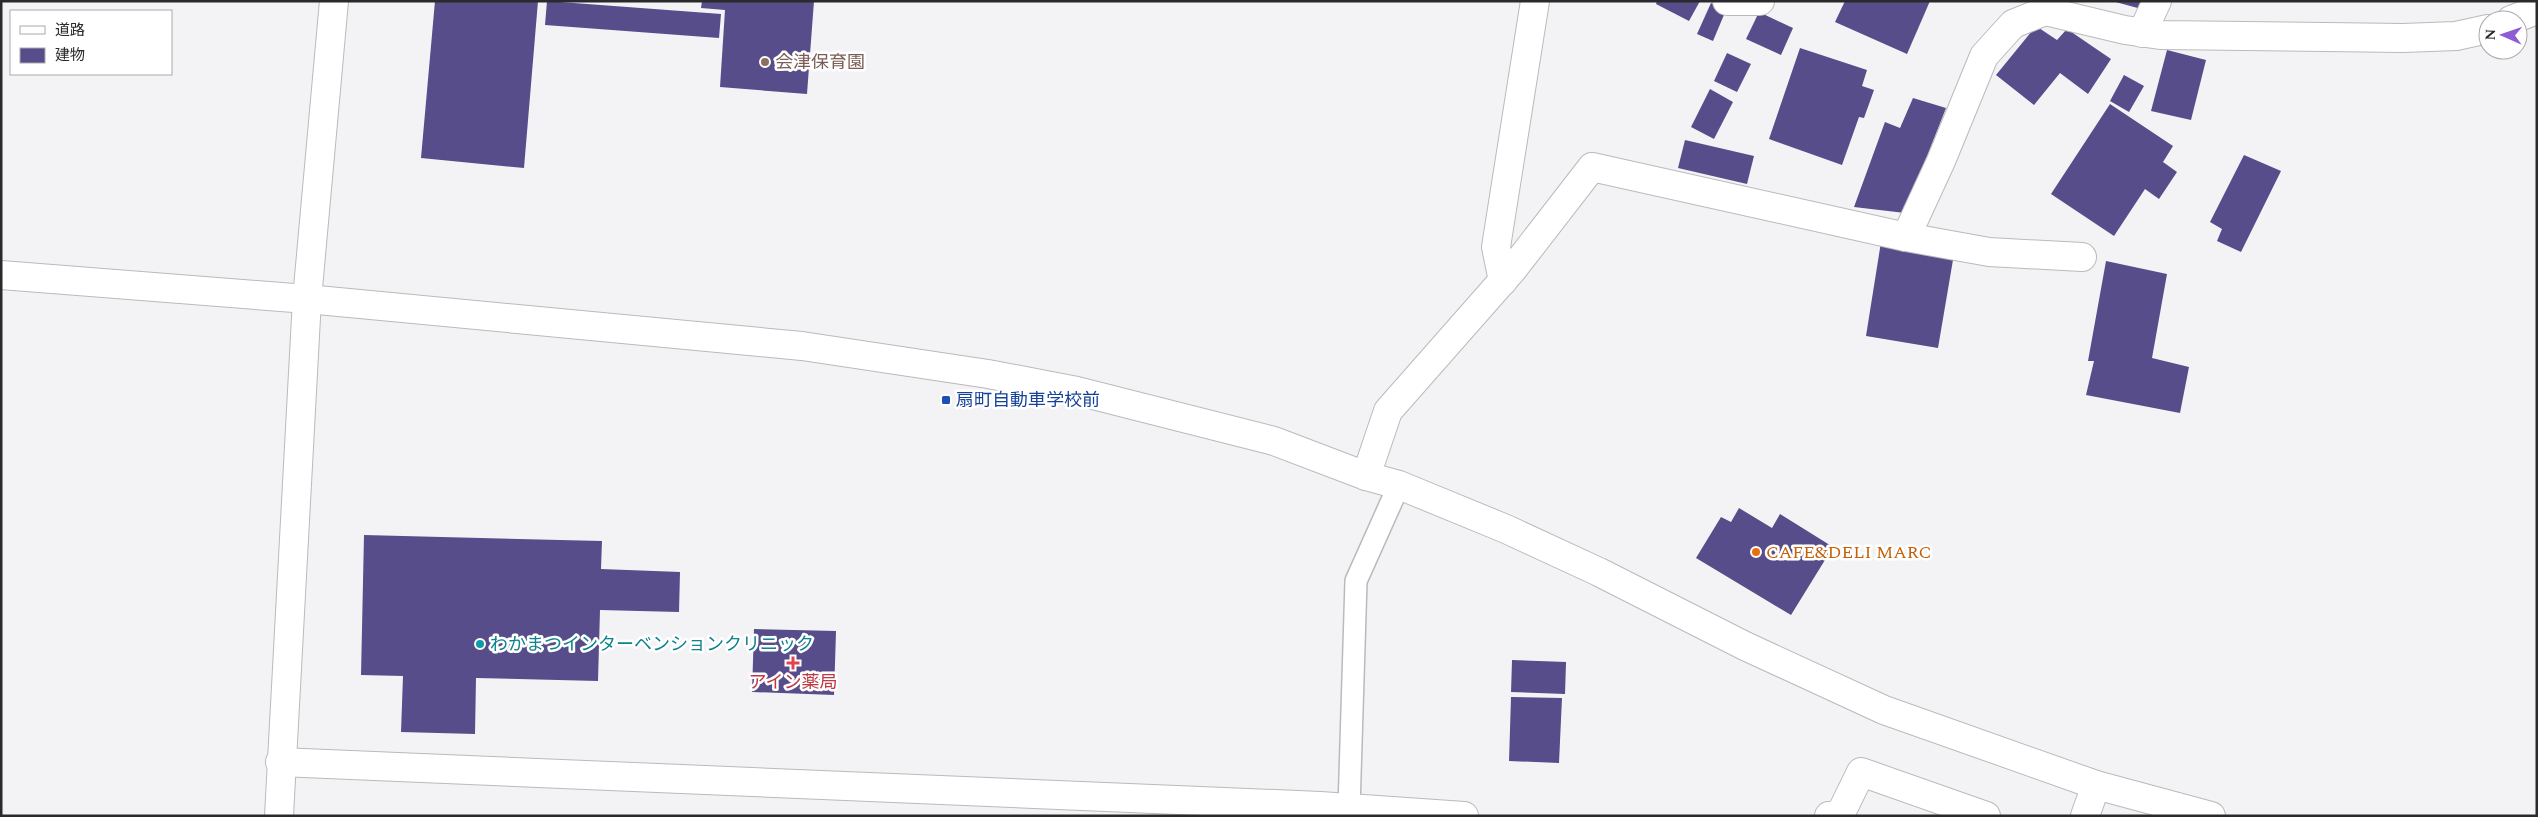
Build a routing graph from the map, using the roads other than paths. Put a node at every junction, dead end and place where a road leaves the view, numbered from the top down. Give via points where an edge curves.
1 (334, 1) edge
2 (1535, 1) edge
3 (1727, 1) edge
4 (1760, 1) edge
5 (2157, 1) edge
6 (2478, 31) edge
7 (2142, 33) junction
8 (1906, 237) junction
9 (2082, 257) dead end
10 (1, 275) edge
11 (1503, 281) junction
12 (307, 299) junction
13 (1366, 476) junction
14 (1399, 485) junction
15 (280, 762) junction
16 (2096, 785) junction
17 (1349, 808) junction
18 (1320, 811) edge
19 (1839, 815) edge
20 (279, 816) edge
21 (1464, 816) edge
22 (1986, 816) edge
23 (2085, 816) edge
24 (2211, 816) edge

1 - 12 street
2 - 11 street via 1496,247
3 - 4 street
5 - 7 street
6 - 7 street via 2456,36 2404,38
7 - 8 street via 2045,10 2012,24 1984,56
8 - 9 street via 1989,252
8 - 11 street via 1592,167
10 - 12 street
11 - 13 street via 1388,411
12 - 13 street via 802,346 988,374 1077,391 1274,441
12 - 15 street
13 - 14 street
14 - 16 street via 1599,572 1745,646 1884,710
14 - 17 lane via 1356,581
15 - 18 street
15 - 20 street
16 - 23 street
16 - 24 street
17 - 18 street
17 - 21 street
19 - 22 street via 1861,772

